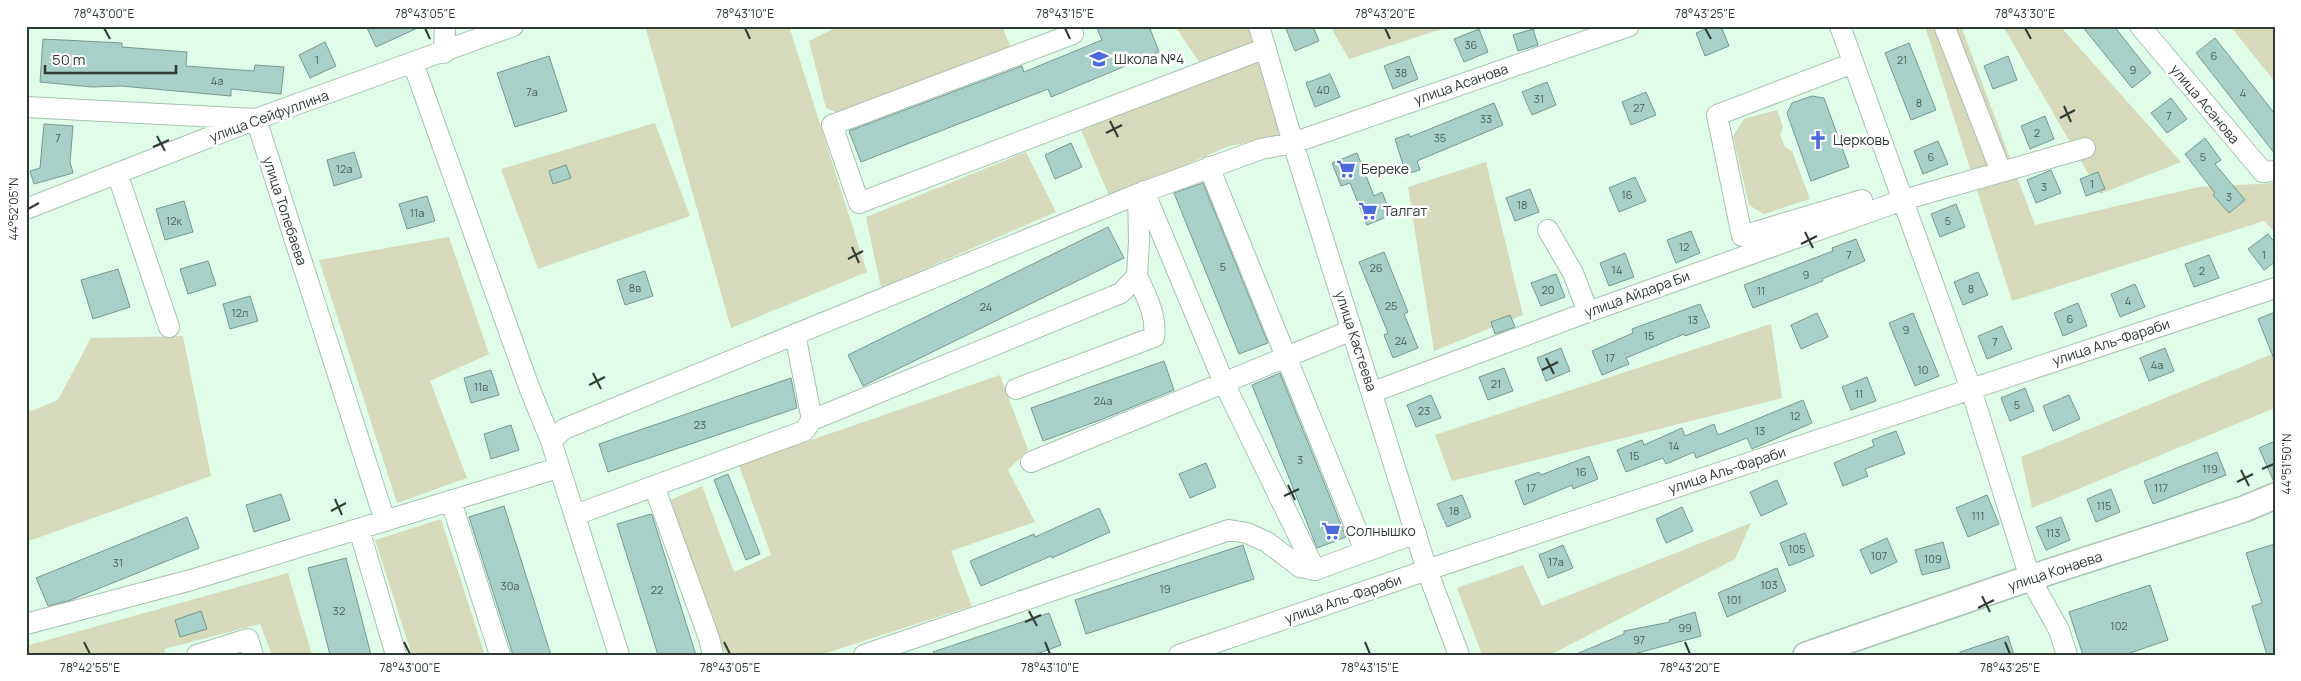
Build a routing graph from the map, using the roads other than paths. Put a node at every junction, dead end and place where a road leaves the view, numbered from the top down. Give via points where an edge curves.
1 (445, 26) edge
2 (513, 26) edge
3 (1070, 26) edge
4 (1259, 26) edge
5 (1629, 26) edge
6 (1840, 26) edge
7 (2140, 26) edge
8 (1945, 28) dead end
9 (1266, 48) junction
10 (444, 52) junction
11 (413, 63) junction
12 (1854, 63) junction
13 (26, 107) edge
14 (256, 119) junction
15 (1293, 143) junction
16 (2085, 148) dead end
17 (1209, 167) junction
18 (2001, 172) junction
19 (2275, 172) edge
20 (117, 174) junction
21 (1141, 193) junction
22 (1862, 200) dead end
23 (1903, 200) junction
24 (26, 209) edge
25 (1548, 230) dead end
26 (1137, 276) junction
27 (2275, 288) edge
28 (1588, 312) junction
29 (169, 327) dead end
30 (1352, 330) junction
31 (795, 334) junction
32 (1288, 357) junction
33 (1224, 383) junction
34 (1016, 389) dead end
35 (1970, 389) junction
36 (1373, 392) junction
37 (812, 420) junction
38 (550, 441) junction
39 (1031, 462) dead end
40 (558, 468) junction
41 (654, 486) junction
42 (2275, 496) edge
43 (451, 501) junction
44 (574, 515) junction
45 (385, 521) junction
46 (359, 529) junction
47 (1416, 533) junction
48 (1365, 551) junction
49 (1315, 570) junction
50 (1427, 570) junction
51 (2030, 578) junction
52 (26, 624) edge
53 (197, 655) edge
54 (254, 655) edge
55 (396, 655) edge
56 (500, 655) edge
57 (619, 655) edge
58 (712, 655) edge
59 (864, 655) edge
60 (1179, 655) edge
61 (1459, 655) edge
62 (1806, 655) edge
63 (2067, 655) edge

1 - 10 street
2 - 10 street, улица Сейфуллина
3 - 9 street via 1073,34 832,125 859,203
4 - 9 street, улица Кастеева
5 - 15 street, улица Асанова
6 - 12 street
7 - 19 street, улица Асанова via 2263,172
8 - 18 street
9 - 15 street, улица Кастеева
10 - 11 street, улица Сейфуллина
11 - 14 street, улица Сейфуллина
11 - 38 street
12 - 22 street via 1717,115 1742,236
12 - 23 street
13 - 14 street
14 - 20 street, улица Сейфуллина
14 - 45 street, улица Толебаева
15 - 17 street, улица Асанова via 1261,149
15 - 30 street, улица Кастеева
16 - 18 street, улица Айдара Би
17 - 21 street, улица Асанова
17 - 32 street
18 - 23 street, улица Айдара Би
20 - 24 street, улица Сейфуллина
20 - 29 street
21 - 26 street
21 - 31 street, улица Асанова
21 - 33 street
23 - 28 street, улица Айдара Би
23 - 35 street
25 - 28 street via 1572,273
26 - 34 street via 1156,325 1154,337
26 - 37 street via 1121,293
27 - 35 street, улица Аль-Фараби
28 - 36 street, улица Айдара Би
30 - 32 street
30 - 36 street, улица Кастеева
31 - 37 street
31 - 38 street, улица Асанова via 564,429
32 - 33 street
32 - 48 street
33 - 39 street
33 - 49 street
35 - 50 street, улица Аль-Фараби
35 - 51 street
36 - 47 street, улица Кастеева
37 - 41 street via 804,431
38 - 40 street
40 - 43 street
40 - 44 street
41 - 44 street
41 - 58 street via 709,638
42 - 51 main road, улица Конаева
43 - 45 street
43 - 56 street
44 - 57 street
45 - 46 street
46 - 52 street via 191,580
46 - 55 street
47 - 48 street
47 - 50 street, улица Кастеева
48 - 49 street
49 - 59 street via 1300,567 1254,536 1229,530
50 - 60 street, улица Аль-Фараби
50 - 61 street, улица Кастеева
51 - 62 main road, улица Конаева
51 - 63 street via 2058,630
53 - 54 street via 248,639

